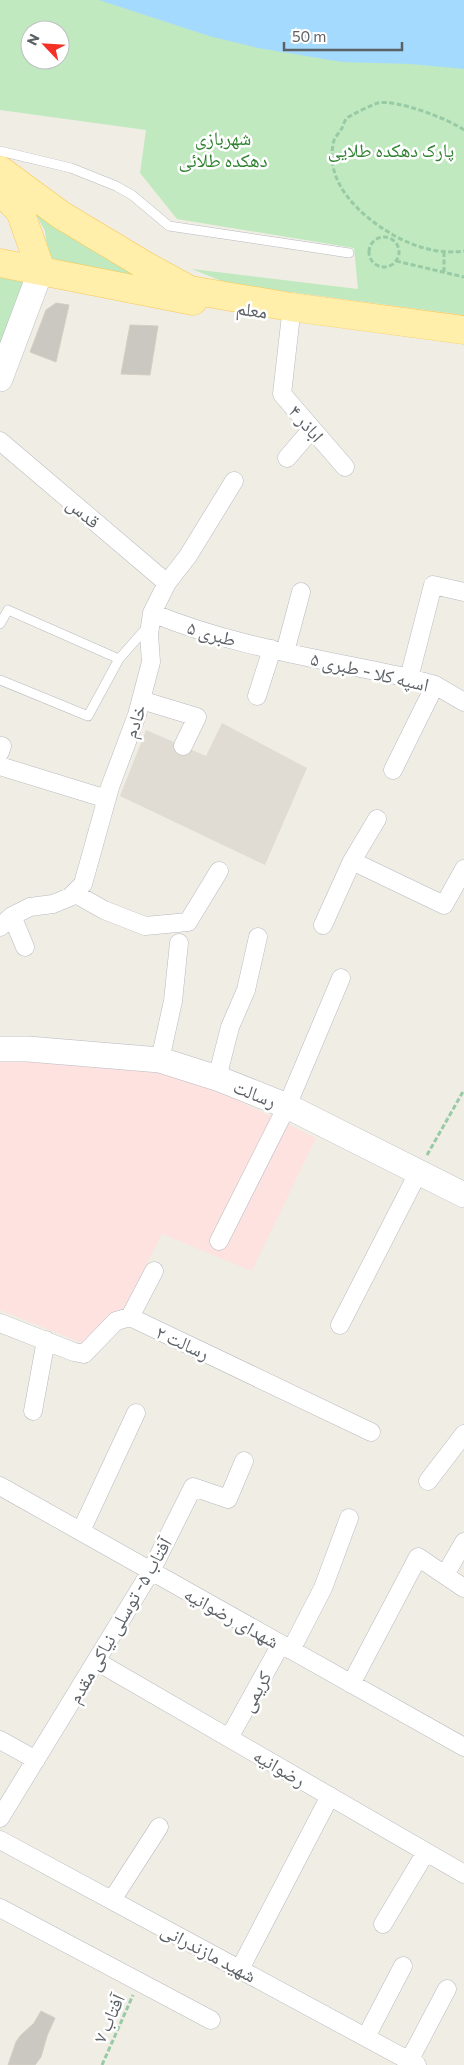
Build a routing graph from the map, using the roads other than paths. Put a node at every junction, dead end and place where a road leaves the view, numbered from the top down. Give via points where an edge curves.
1 (0, 152) edge
2 (0, 170) edge
3 (0, 191) edge
4 (348, 253) dead end
5 (0, 263) edge
6 (40, 270) junction
7 (291, 315) junction
8 (464, 330) edge
9 (464, 340) edge
10 (2, 366) edge
11 (312, 429) junction
12 (0, 441) edge
13 (287, 458) dead end
14 (345, 467) dead end
15 (234, 481) dead end
16 (167, 583) junction
17 (301, 592) dead end
18 (464, 592) edge
19 (152, 618) junction
20 (0, 624) edge
21 (279, 650) junction
22 (119, 660) junction
23 (409, 678) junction
24 (0, 680) edge
25 (435, 686) junction
26 (257, 696) dead end
27 (141, 700) junction
28 (464, 702) edge
29 (183, 746) dead end
30 (0, 766) edge
31 (394, 770) dead end
32 (107, 799) junction
33 (377, 820) dead end
34 (352, 861) junction
35 (464, 869) edge
36 (218, 871) dead end
37 (74, 893) junction
38 (6, 922) edge
39 (323, 925) dead end
40 (258, 936) dead end
41 (178, 944) dead end
42 (25, 947) dead end
43 (341, 978) dead end
44 (0, 1041) edge
45 (0, 1049) edge
46 (28, 1049) junction
47 (160, 1060) junction
48 (218, 1078) junction
49 (287, 1106) junction
50 (419, 1171) junction
51 (464, 1195) edge
52 (219, 1242) dead end
53 (154, 1271) dead end
54 (130, 1317) junction
55 (0, 1323) edge
56 (340, 1325) dead end
57 (46, 1340) junction
58 (33, 1411) dead end
59 (136, 1413) dead end
60 (371, 1432) dead end
61 (464, 1434) edge
62 (244, 1461) dead end
63 (428, 1481) dead end
64 (0, 1486) edge
65 (349, 1518) dead end
66 (81, 1532) junction
67 (464, 1542) edge
68 (151, 1571) junction
69 (445, 1575) junction
70 (464, 1588) edge
71 (286, 1647) junction
72 (96, 1661) junction
73 (351, 1684) junction
74 (229, 1738) junction
75 (0, 1740) edge
76 (464, 1747) edge
77 (36, 1760) junction
78 (330, 1796) junction
79 (0, 1818) edge
80 (159, 1827) dead end
81 (0, 1840) edge
82 (426, 1852) junction
83 (464, 1874) edge
84 (112, 1900) junction
85 (0, 1908) edge
86 (383, 1924) dead end
87 (403, 1966) dead end
88 (240, 1969) junction
89 (447, 1989) dead end
90 (211, 2020) dead end
91 (366, 2037) junction
92 (413, 2063) edge

1 - 4 lane via 71,168 116,186 169,226
2 - 8 main road, معلم via 61,215 190,290
3 - 6 main road via 20,211
5 - 6 main road, معلم
6 - 7 main road, معلم via 190,300
6 - 10 main road
7 - 9 main road, معلم
7 - 11 street, اباذر ۴ via 282,394
11 - 13 street
11 - 14 street, اباذر ۴
12 - 16 street, قدس
15 - 16 street, خادم via 188,556
16 - 19 street, خادم
17 - 21 street
18 - 23 street via 433,585
19 - 21 street, طبری ۵
19 - 22 lane
19 - 27 street, خادم via 148,634 151,662
20 - 22 lane via 8,610
21 - 23 street, اسپه کلا - طبری ۵
21 - 26 street
22 - 24 lane via 88,716
23 - 25 street, اسپه کلا - طبری ۵
25 - 28 street, اسپه کلا - طبری ۵
25 - 31 street
27 - 29 street via 197,718
27 - 32 street, خادم
30 - 32 street
32 - 37 street, خادم via 83,884
33 - 34 street
34 - 35 street via 444,905
34 - 39 street
36 - 37 street via 188,922 145,926 104,910
37 - 38 street via 53,904 30,907
38 - 42 street
40 - 48 street via 246,990 230,1027
41 - 47 street via 173,1000
43 - 49 street
44 - 46 main road, رسالت
45 - 46 main road, رسالت
46 - 47 main road, رسالت
47 - 48 main road, رسالت
48 - 49 main road, رسالت
49 - 50 main road, رسالت
49 - 52 street
50 - 51 main road, رسالت
50 - 56 street
53 - 54 street
54 - 57 street via 116,1321 84,1354
54 - 60 street, رسالت ۲
55 - 57 street
57 - 58 street
59 - 66 street
61 - 63 street
62 - 68 street, آفتاب ۵- توسلی نیاکی مقدم via 228,1499 193,1487
64 - 66 street, شهدای رضوانیه
65 - 71 street, کریمی via 323,1588
66 - 68 street, شهدای رضوانیه
67 - 69 street
68 - 71 street, شهدای رضوانیه
68 - 72 street, آفتاب ۵- توسلی نیاکی مقدم
69 - 70 street
69 - 73 street via 418,1557
71 - 73 street, شهدای رضوانیه
71 - 74 street, کریمی
72 - 74 street, رضوانیه
72 - 77 street, آفتاب ۵- توسلی نیاکی مقدم
73 - 76 street, شهدای رضوانیه
74 - 78 street, رضوانیه
75 - 77 street
77 - 79 street, آفتاب ۵- توسلی نیاکی مقدم
78 - 82 street, رضوانیه
78 - 88 street
80 - 84 street
81 - 84 street, شهید مازندرانی
82 - 83 street, رضوانیه
82 - 86 street
84 - 88 street, شهید مازندرانی
85 - 90 street
87 - 91 street
88 - 91 street, شهید مازندرانی
89 - 92 street
91 - 92 street, شهید مازندرانی

